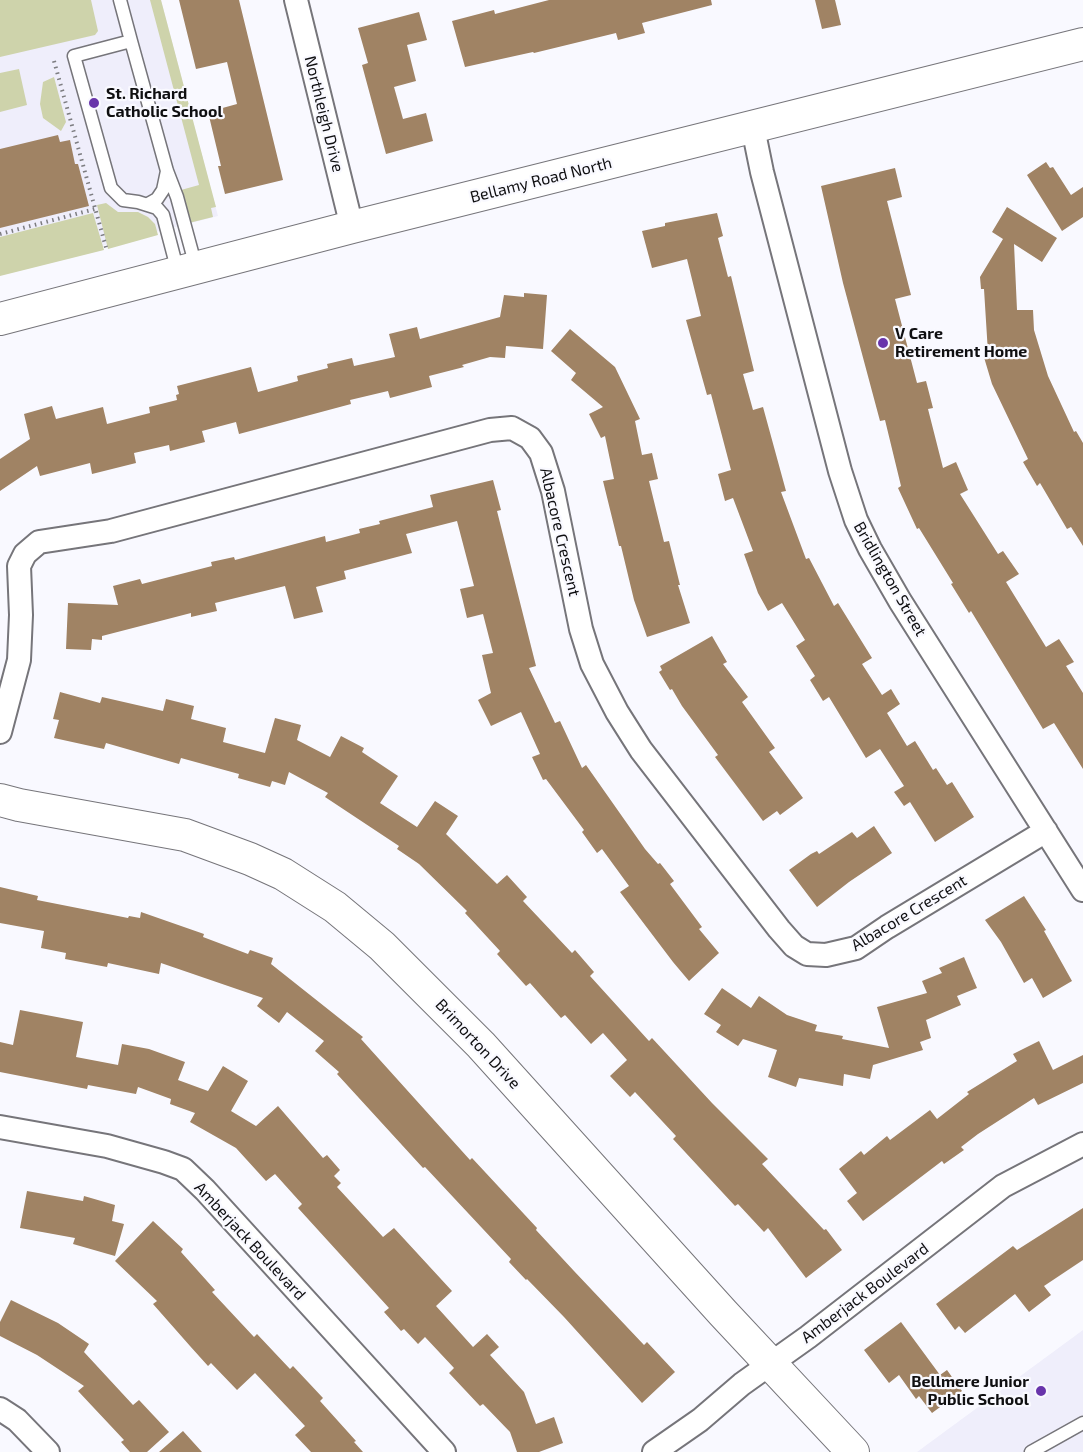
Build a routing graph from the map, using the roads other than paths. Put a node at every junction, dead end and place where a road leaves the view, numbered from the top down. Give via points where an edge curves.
1 (120, 0) edge
2 (296, 0) edge
3 (131, 41) junction
4 (1083, 44) edge
5 (753, 128) junction
6 (166, 171) junction
7 (148, 204) junction
8 (352, 227) junction
9 (187, 270) junction
10 (0, 319) edge
11 (0, 732) edge
12 (0, 800) edge
13 (1046, 831) junction
14 (1083, 890) edge
15 (0, 1127) edge
16 (1083, 1144) edge
17 (770, 1364) junction
18 (0, 1409) edge
19 (1083, 1423) edge
20 (48, 1452) edge
21 (444, 1452) edge
22 (654, 1452) edge
23 (853, 1452) edge
24 (1031, 1452) edge

1 - 3 lane
2 - 8 street, Northleigh Drive
3 - 6 lane
3 - 7 lane via 74,56 111,188 123,200
4 - 5 street, Bellamy Road North
5 - 8 street, Bellamy Road North
5 - 13 street, Bridlington Street via 837,460 856,520 900,601
6 - 7 lane via 163,190
6 - 9 lane via 177,196
7 - 9 lane via 163,215
8 - 9 street, Bellamy Road North
9 - 10 street, Bellamy Road North
11 - 13 street, Albacore Crescent via 19,660 19,566 25,554 39,542 111,531 490,430 512,428 530,438 541,453 553,491 581,629 592,663 617,712 641,750 794,946 807,954 826,955 856,948
12 - 17 street, Brimorton Drive via 185,835 283,874 335,907 382,946 481,1045
13 - 14 street, Bridlington Street
15 - 21 street, Amberjack Boulevard via 107,1146 183,1169
16 - 17 street, Amberjack Boulevard via 1003,1186
17 - 22 street, Amberjack Boulevard
17 - 23 street, Brimorton Drive
18 - 20 street via 17,1420
19 - 24 lane

